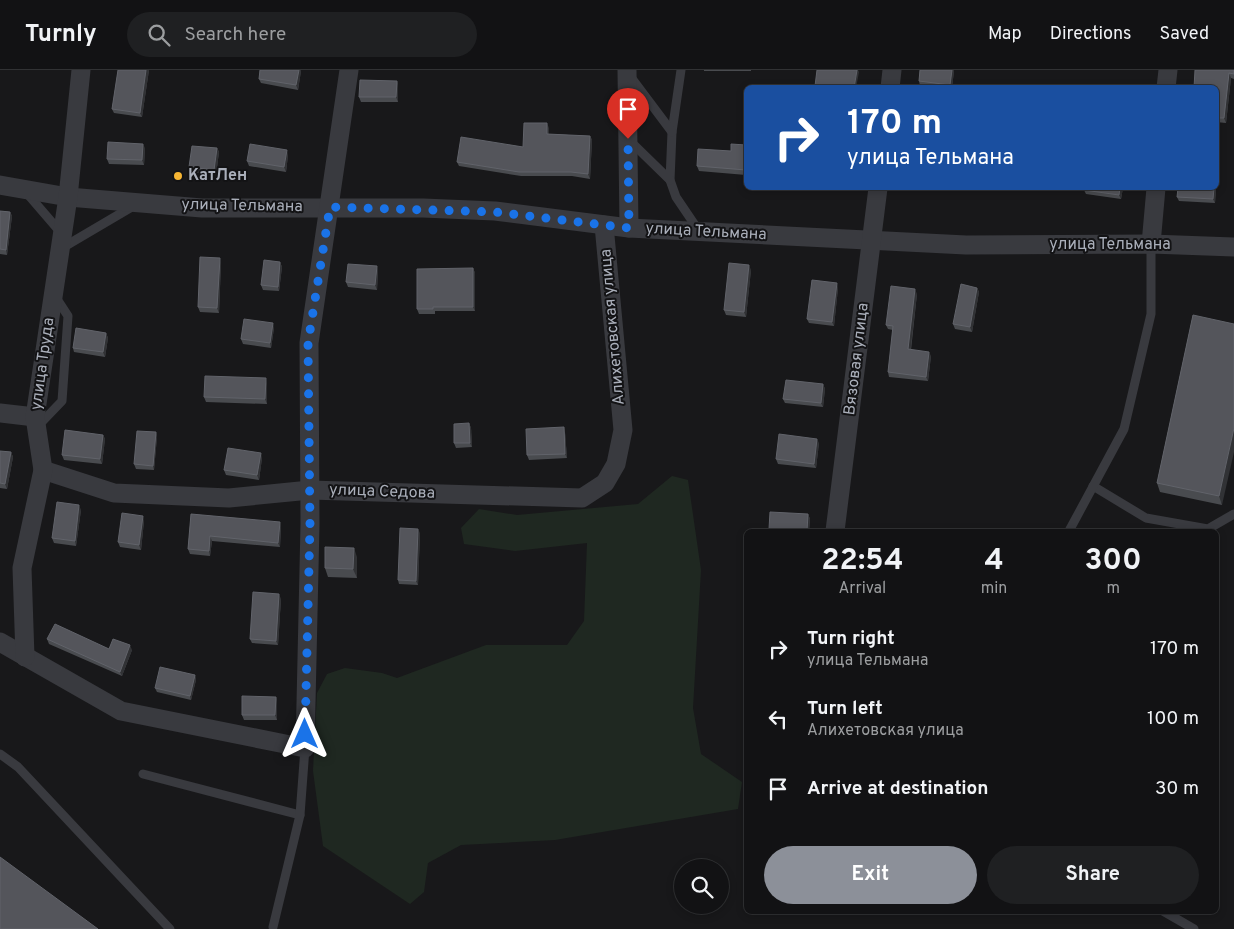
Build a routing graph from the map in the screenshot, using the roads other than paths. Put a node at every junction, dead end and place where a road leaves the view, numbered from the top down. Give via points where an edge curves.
1 (81, 70) edge
2 (349, 70) edge
3 (681, 70) edge
4 (892, 70) edge
5 (1168, 70) edge
6 (627, 71) edge
7 (890, 85) edge
8 (1166, 85) edge
9 (672, 132) junction
10 (628, 139) junction
11 (670, 180) junction
12 (0, 185) edge
13 (23, 189) junction
14 (878, 190) edge
15 (1156, 190) edge
16 (68, 198) junction
17 (139, 203) junction
18 (330, 207) junction
19 (604, 225) junction
20 (629, 228) junction
21 (700, 232) junction
22 (872, 241) junction
23 (61, 242) junction
24 (1151, 244) junction
25 (1234, 247) edge
26 (0, 413) edge
27 (36, 422) junction
28 (623, 430) joint
29 (42, 470) junction
30 (1093, 486) junction
31 (310, 490) junction
32 (1234, 514) edge
33 (835, 529) edge
34 (1070, 529) edge
35 (0, 642) edge
36 (25, 657) junction
37 (305, 748) junction
38 (0, 754) edge
39 (143, 774) dead end
40 (300, 815) junction
41 (1169, 914) edge
42 (273, 927) dead end
43 (170, 929) edge
44 (1194, 929) edge

1 - 16 street, улица Труда
2 - 18 street
3 - 9 lane
4 - 7 street
5 - 8 street
6 - 9 lane
6 - 10 street, Алихетовская улица
9 - 11 lane
10 - 11 lane
10 - 20 street, Алихетовская улица
11 - 21 lane via 676,197
12 - 13 street, улица Тельмана
13 - 16 street, улица Тельмана
13 - 23 lane
14 - 22 street, Вязовая улица
15 - 24 street
16 - 17 street, улица Тельмана
16 - 23 street, улица Труда
17 - 18 street, улица Тельмана via 202,208
17 - 23 lane
18 - 19 street, улица Тельмана via 495,212
18 - 31 street via 308,343
19 - 20 street, улица Тельмана
19 - 28 street, Алихетовская улица
20 - 21 street, улица Тельмана
21 - 22 street, улица Тельмана
22 - 24 street, улица Тельмана via 966,246
22 - 33 street, Вязовая улица
23 - 27 street, улица Труда
24 - 25 street, улица Тельмана
24 - 30 lane via 1151,314 1127,420
26 - 27 street
27 - 29 street, улица Труда
28 - 31 street, улица Седова via 616,464 605,483 582,498
29 - 31 street, улица Седова via 114,493 229,498
29 - 36 street, улица Труда via 22,568
30 - 32 lane via 1146,518 1208,529
30 - 34 lane
31 - 37 street
35 - 36 street
36 - 37 street via 122,712
37 - 40 lane
38 - 43 lane via 18,767
39 - 40 lane
40 - 42 lane
41 - 44 lane

